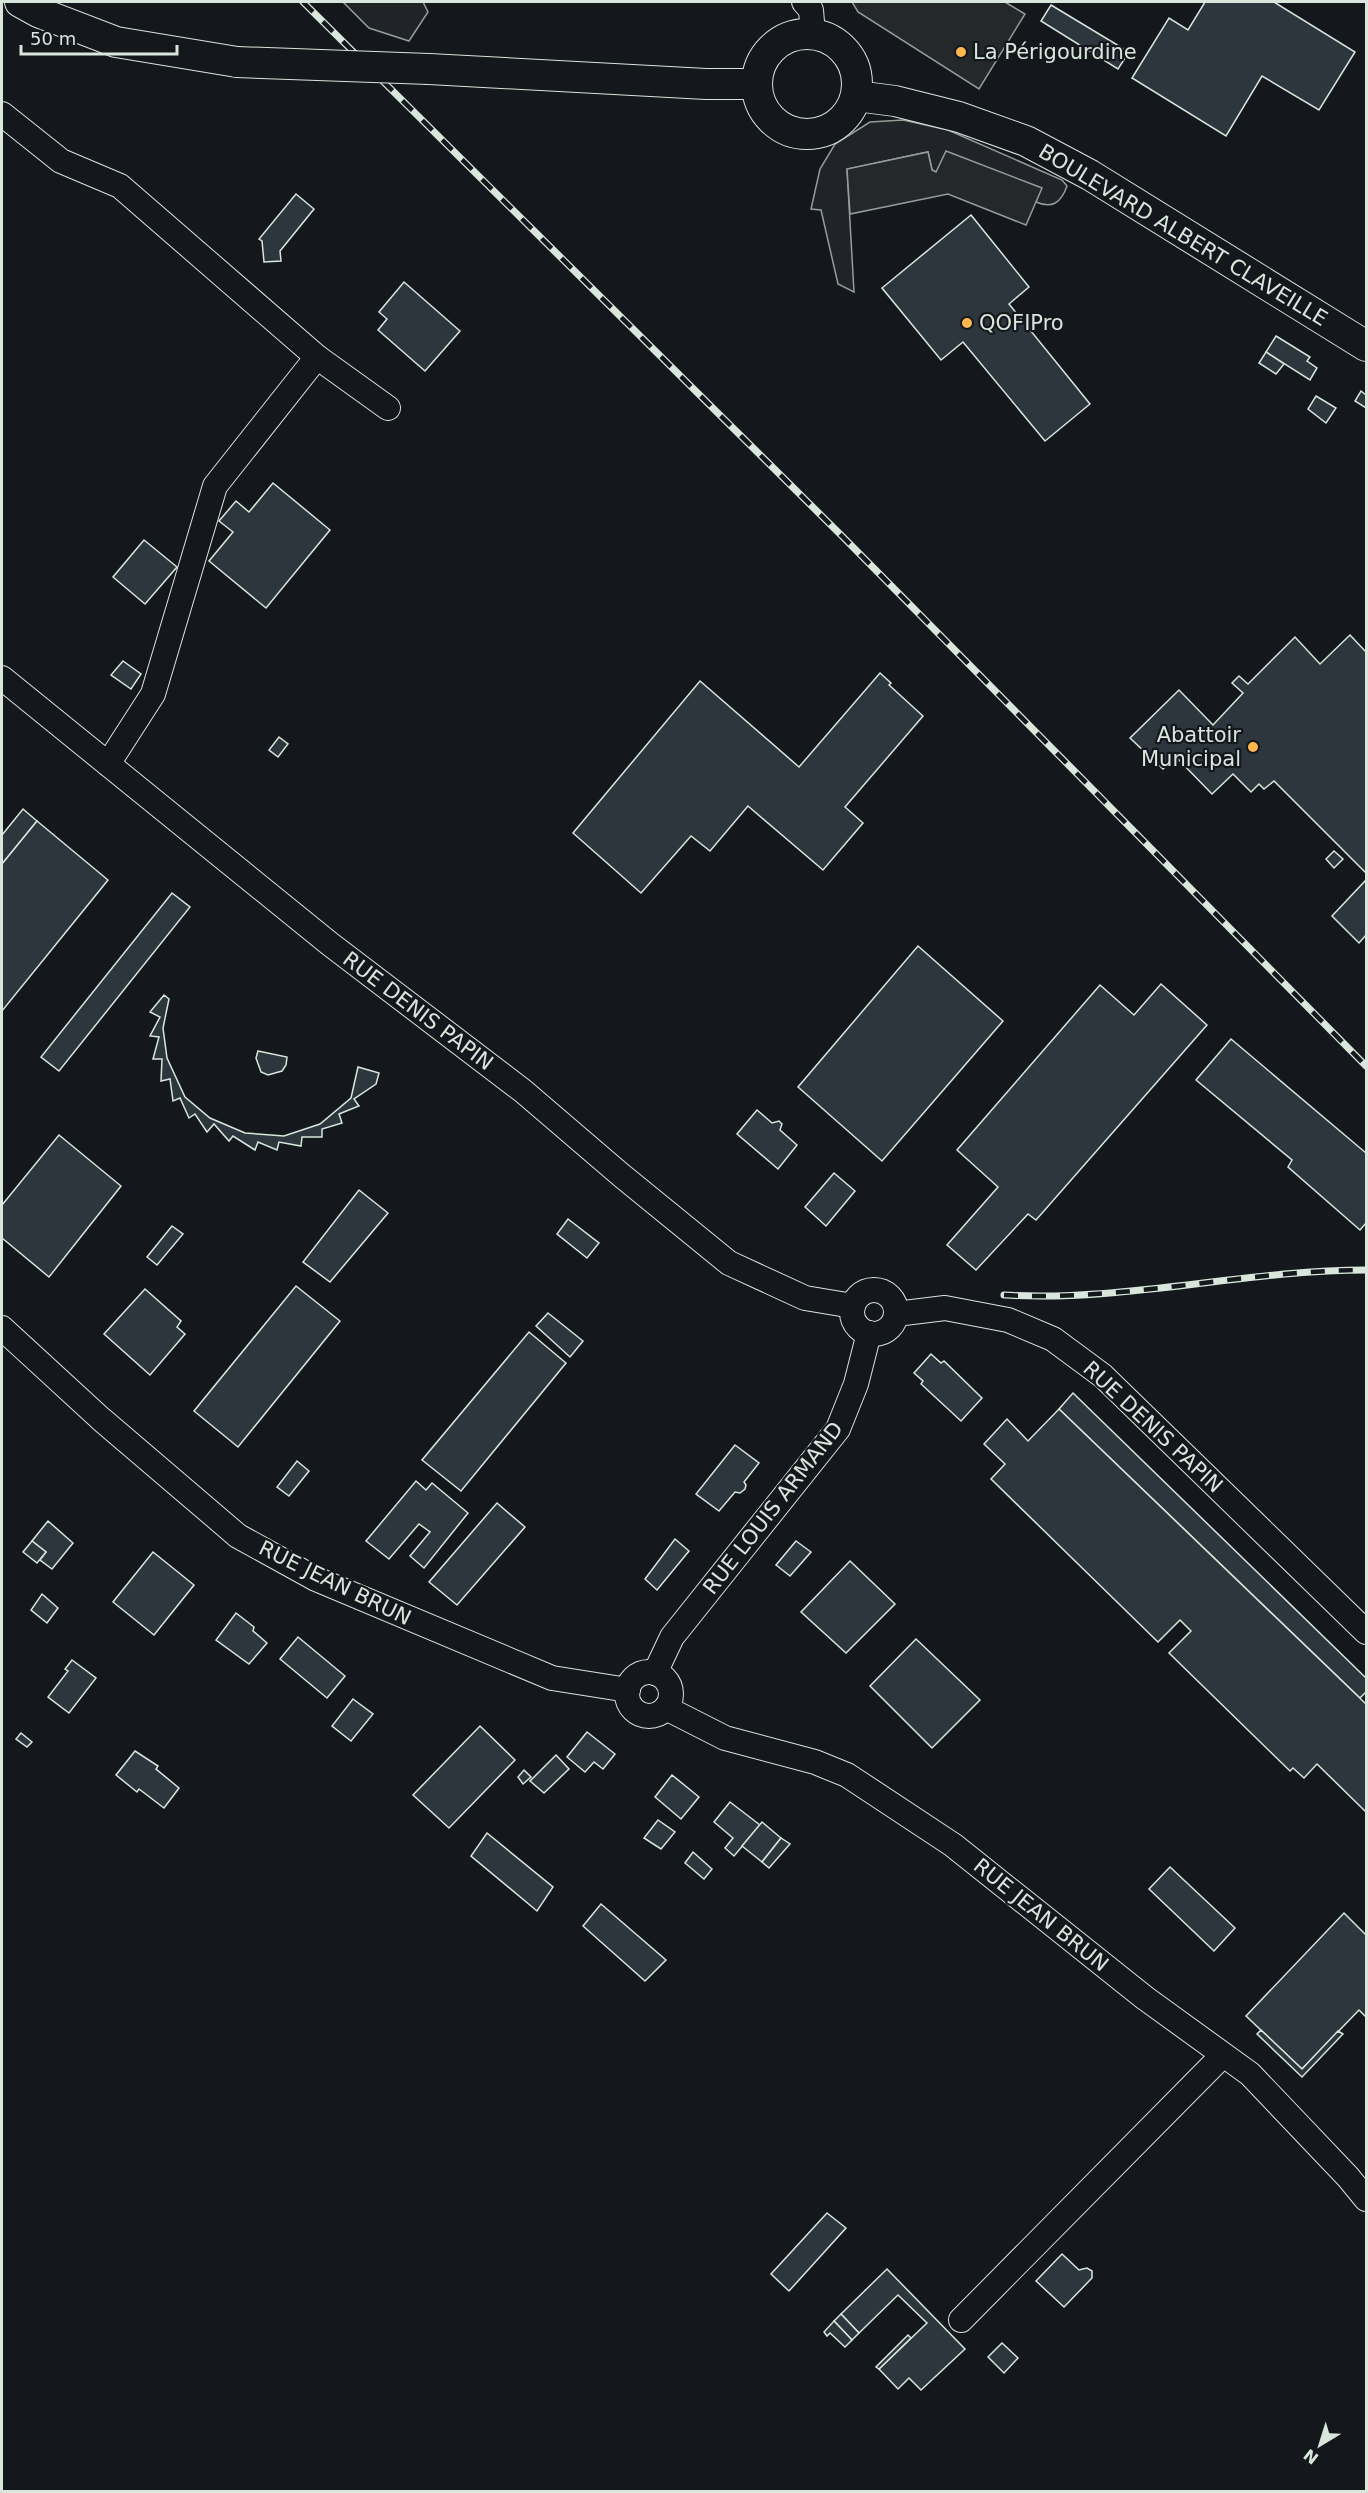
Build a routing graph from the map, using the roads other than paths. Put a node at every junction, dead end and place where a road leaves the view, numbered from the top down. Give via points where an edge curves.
1 (20, 2) edge
2 (804, 2) edge
3 (813, 34) junction
4 (756, 84) junction
5 (856, 96) junction
6 (2, 114) edge
7 (1366, 346) edge
8 (317, 357) junction
9 (388, 408) dead end
10 (2, 678) edge
11 (108, 764) junction
12 (853, 1306) junction
13 (896, 1314) junction
14 (2, 1328) edge
15 (869, 1333) junction
16 (1366, 1632) edge
17 (656, 1673) junction
18 (628, 1690) junction
19 (666, 1708) junction
20 (1223, 2055) junction
21 (1366, 2199) edge
22 (961, 2320) dead end

1 - 4 main road, bridge via 116,42 237,62
2 - 3 street via 812,10
3 - 4 main road via 796,35 773,47 759,67
3 - 5 main road via 843,48 853,62
4 - 5 main road via 766,115 793,133 825,132 840,123
5 - 7 main road, BOULEVARD ALBERT CLAVEILLE via 959,117 1026,141 1090,175
6 - 8 street via 61,161 120,186
8 - 9 street
8 - 11 street via 215,486 153,694
10 - 11 street, RUE DENIS PAPIN
11 - 12 street, RUE DENIS PAPIN via 330,944 523,1091 729,1263 805,1298
12 - 13 street via 865,1292 879,1290 891,1298
12 - 15 street via 855,1323
13 - 15 street via 887,1330
13 - 16 street, RUE DENIS PAPIN via 945,1308 1008,1320 1053,1340 1103,1376
14 - 18 street, RUE JEAN BRUN via 238,1536 316,1579 552,1678
15 - 17 street, RUE LOUIS ARMAND via 856,1384 838,1429 672,1636
17 - 18 street via 635,1677
17 - 19 street via 670,1687
18 - 19 street via 630,1704 640,1713 654,1715
19 - 20 street, RUE JEAN BRUN via 725,1738 815,1762 866,1786 953,1845
20 - 21 street, RUE JEAN BRUN via 1250,2074
20 - 22 street

